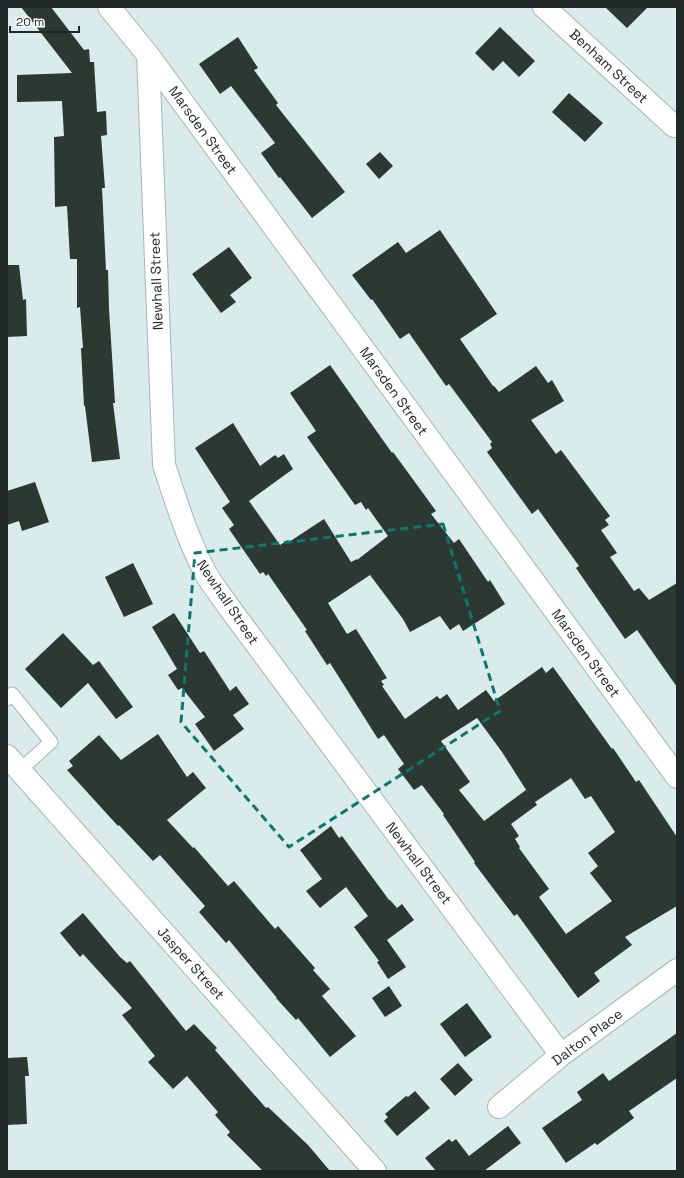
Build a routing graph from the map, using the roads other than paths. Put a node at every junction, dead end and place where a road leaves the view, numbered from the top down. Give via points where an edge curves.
1 (109, 7) edge
2 (544, 7) edge
3 (148, 55) junction
4 (674, 126) dead end
5 (7, 700) edge
6 (13, 763) edge
7 (677, 777) edge
8 (677, 970) edge
9 (561, 1055) junction
10 (499, 1107) dead end
11 (375, 1171) edge

1 - 3 street, Marsden Street
2 - 4 street, Benham Street
3 - 7 street, Marsden Street
3 - 9 street, Newhall Street via 164,465 190,540 206,572 231,610
5 - 6 lane via 12,694 52,742
6 - 11 street, Jasper Street
8 - 9 street, Dalton Place
9 - 10 street, Dalton Place

